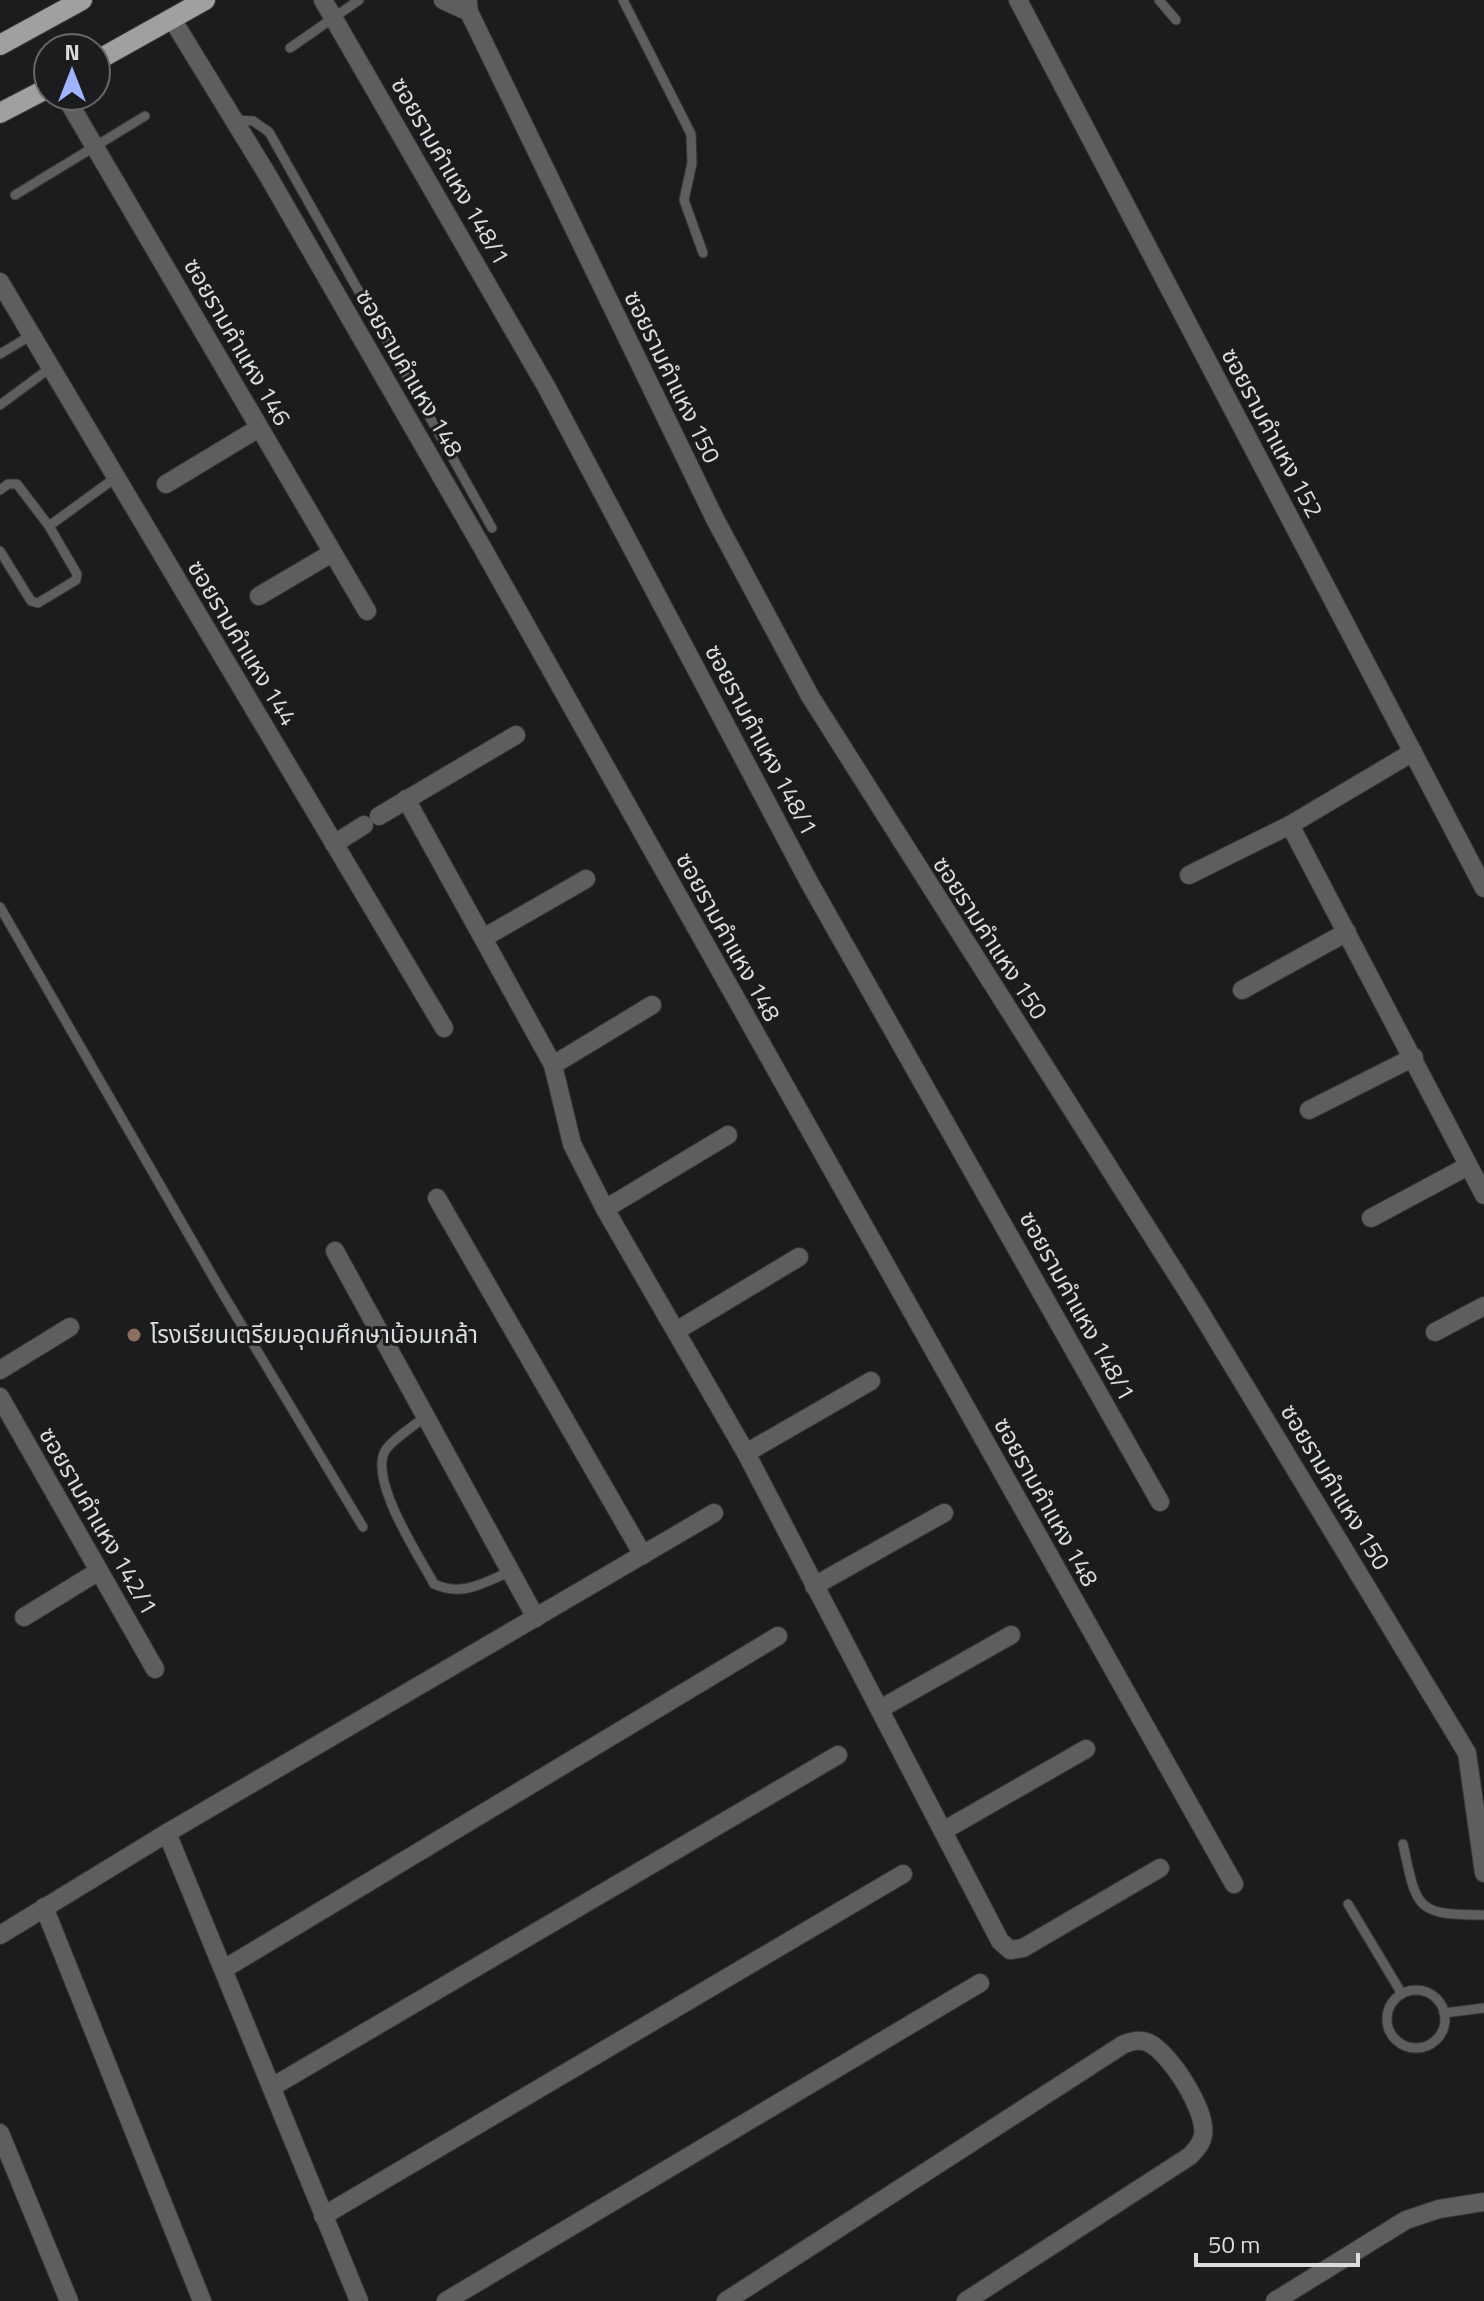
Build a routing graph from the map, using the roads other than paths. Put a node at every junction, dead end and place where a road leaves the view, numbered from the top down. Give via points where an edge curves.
1 (82, 0) edge
2 (205, 0) edge
3 (323, 0) edge
4 (359, 0) edge
5 (443, 0) edge
6 (623, 0) edge
7 (1018, 0) edge
8 (1159, 0) edge
9 (59, 6) edge
10 (468, 6) edge
11 (334, 17) junction
12 (172, 19) junction
13 (1176, 20) dead end
14 (0, 45) edge
15 (290, 48) dead end
16 (112, 52) edge
17 (32, 96) edge
18 (74, 112) edge
19 (0, 113) edge
20 (145, 116) dead end
21 (233, 120) junction
22 (94, 146) junction
23 (15, 195) dead end
24 (703, 253) dead end
25 (0, 282) edge
26 (30, 336) junction
27 (0, 354) edge
28 (50, 368) junction
29 (0, 405) edge
30 (259, 428) junction
31 (115, 478) junction
32 (166, 484) dead end
33 (0, 490) edge
34 (49, 526) junction
35 (492, 528) dead end
36 (0, 551) edge
37 (332, 553) junction
38 (259, 596) dead end
39 (367, 611) dead end
40 (516, 735) dead end
41 (1413, 752) junction
42 (406, 799) junction
43 (1290, 825) junction
44 (334, 844) junction
45 (1189, 875) dead end
46 (586, 879) dead end
47 (1484, 888) edge
48 (0, 907) edge
49 (1347, 932) junction
50 (485, 937) junction
51 (1242, 990) dead end
52 (652, 1005) dead end
53 (444, 1028) dead end
54 (1414, 1057) junction
55 (553, 1065) junction
56 (1309, 1110) dead end
57 (728, 1135) dead end
58 (1468, 1166) junction
59 (1484, 1195) edge
60 (437, 1198) dead end
61 (605, 1209) junction
62 (1371, 1218) dead end
63 (335, 1251) dead end
64 (799, 1257) dead end
65 (1484, 1306) edge
66 (70, 1327) dead end
67 (676, 1331) junction
68 (1435, 1332) dead end
69 (0, 1370) edge
70 (871, 1381) dead end
71 (0, 1397) edge
72 (426, 1416) junction
73 (746, 1453) junction
74 (1160, 1502) dead end
75 (714, 1513) dead end
76 (944, 1513) dead end
77 (363, 1527) dead end
78 (643, 1555) junction
79 (99, 1571) junction
80 (511, 1571) junction
81 (814, 1586) junction
82 (24, 1617) dead end
83 (536, 1618) junction
84 (1011, 1635) dead end
85 (778, 1636) dead end
86 (155, 1669) dead end
87 (880, 1709) junction
88 (1086, 1749) dead end
89 (838, 1755) dead end
90 (1480, 1821) edge
91 (943, 1831) junction
92 (167, 1833) junction
93 (1403, 1844) dead end
94 (1160, 1868) dead end
95 (1484, 1873) edge
96 (903, 1874) dead end
97 (1234, 1884) dead end
98 (1348, 1904) dead end
99 (44, 1907) junction
100 (1484, 1915) edge
101 (0, 1935) edge
102 (224, 1969) junction
103 (980, 1983) dead end
104 (1402, 1994) junction
105 (1484, 2008) edge
106 (1444, 2013) junction
107 (272, 2087) junction
108 (0, 2133) edge
109 (1484, 2202) edge
110 (323, 2216) junction
111 (69, 2301) edge
112 (202, 2301) edge
113 (359, 2301) edge
114 (446, 2301) edge
115 (726, 2301) edge
116 (966, 2301) edge
117 (1275, 2301) edge

1 - 9 main road
2 - 12 main road
3 - 11 street, ซอยรามคำแหง 148/1
4 - 11 lane
5 - 10 street, ซอยรามคำแหง 150
6 - 24 lane via 691,134 692,163 684,200
7 - 41 street, ซอยรามคำแหง 152
8 - 13 lane
9 - 14 main road
10 - 90 street, ซอยรามคำแหง 150 via 708,505 810,696 1196,1305 1461,1742
11 - 15 lane
11 - 74 street, ซอยรามคำแหง 148/1 via 547,388 809,882
12 - 16 main road
12 - 21 street, ซอยรามคำแหง 148
17 - 19 main road
18 - 22 street, ซอยรามคำแหง 146
20 - 22 lane
21 - 35 lane via 253,121 269,132
21 - 97 street, ซอยรามคำแหง 148 via 482,547
22 - 23 lane
22 - 30 street, ซอยรามคำแหง 146
25 - 26 street, ซอยรามคำแหง 144
26 - 27 lane
26 - 28 street, ซอยรามคำแหง 144
28 - 29 lane
28 - 31 street, ซอยรามคำแหง 144
30 - 32 street
30 - 37 street, ซอยรามคำแหง 146
31 - 34 lane
31 - 44 street, ซอยรามคำแหง 144
33 - 34 lane via 17,484
34 - 36 lane via 77,574 70,586 38,603 25,592
37 - 38 street
37 - 39 street, ซอยรามคำแหง 146
40 - 42 street
41 - 43 street
41 - 47 street, ซอยรามคำแหง 152
42 - 44 street
42 - 50 street
43 - 45 street
43 - 49 street
44 - 53 street, ซอยรามคำแหง 144
46 - 50 street
48 - 77 lane
49 - 51 street
49 - 54 street
50 - 55 street
52 - 55 street
54 - 56 street
54 - 58 street
55 - 61 street via 572,1144
57 - 61 street
58 - 59 street
58 - 62 street
60 - 78 street
61 - 67 street
63 - 72 street
64 - 67 street
65 - 68 street
66 - 69 street
67 - 73 street
70 - 73 street
71 - 79 street, ซอยรามคำแหง 142/1
72 - 80 street
72 - 80 lane via 386,1449 379,1468 434,1584 449,1591 467,1590
73 - 81 street
75 - 78 street
76 - 81 street
78 - 83 street
79 - 82 street
79 - 86 street, ซอยรามคำแหง 142/1
80 - 83 street
81 - 87 street
83 - 92 street
84 - 87 street
85 - 102 street
87 - 91 street
88 - 91 street
89 - 107 street
90 - 95 street, ซอยรามคำแหง 150
91 - 94 street via 1000,1941 1010,1950 1023,1948
92 - 99 street
92 - 102 street
93 - 100 lane via 1417,1901 1444,1915
96 - 110 street
98 - 104 lane
99 - 101 street
99 - 112 street
102 - 107 street
103 - 114 street
104 - 106 lane via 1428,1993
104 - 106 lane via 1389,2007 1387,2024 1403,2046 1430,2044 1442,2031
105 - 106 lane
107 - 110 street
108 - 111 street
109 - 117 street via 1406,2220
110 - 113 street
115 - 116 street via 1124,2044 1151,2044 1171,2063 1192,2097 1204,2131 1201,2144

